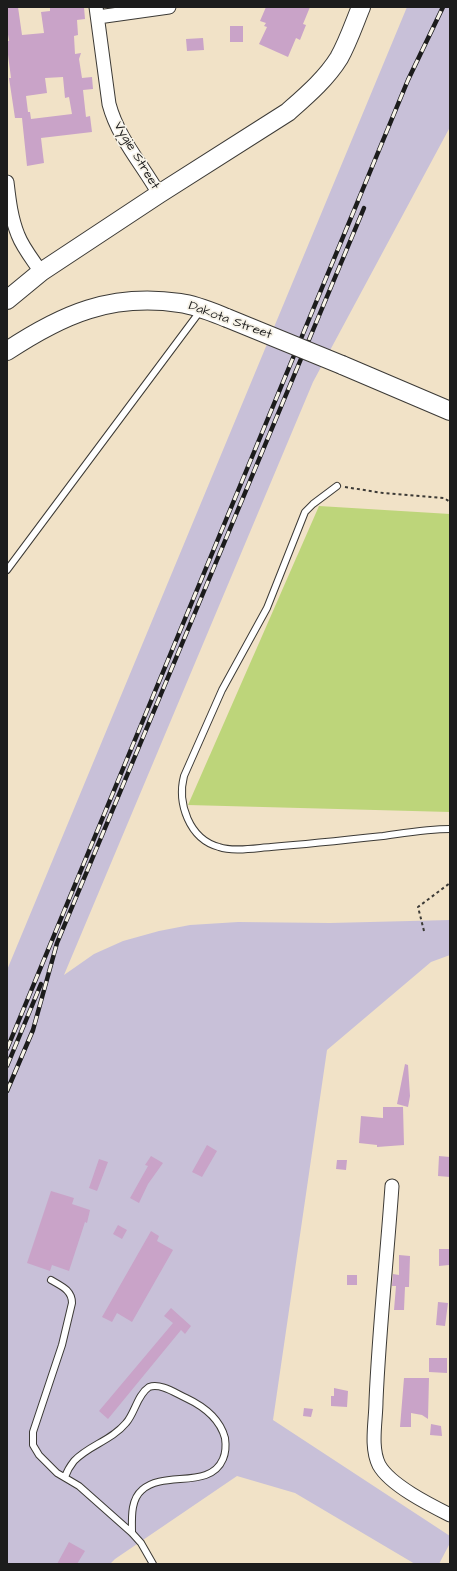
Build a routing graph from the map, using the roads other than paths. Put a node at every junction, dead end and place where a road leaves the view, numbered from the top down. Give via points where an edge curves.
1 (169, 7) edge
2 (361, 7) edge
3 (97, 12) edge
4 (7, 182) edge
5 (159, 194) junction
6 (41, 272) junction
7 (7, 300) edge
8 (202, 308) junction
9 (7, 350) edge
10 (450, 411) edge
11 (337, 486) road end
12 (7, 570) edge
13 (450, 829) edge
14 (392, 1186) dead end
15 (51, 1280) dead end
16 (65, 1477) junction
17 (450, 1515) edge
18 (132, 1533) junction
19 (153, 1564) edge

1 - 3 street
2 - 5 street via 339,57 305,98 288,112
3 - 5 street, Vygie Street via 113,119
4 - 6 street via 18,234
5 - 6 street, Vygie Street
6 - 7 street, Vygie Street
8 - 9 street, Dakota Street via 181,303 142,300 101,305 56,322
8 - 10 street, Dakota Street, bridge
8 - 12 lane
11 - 13 lane via 305,512 267,608 208,719 184,776 182,802 194,831 207,842 224,848 302,844
14 - 17 street via 378,1368 375,1450 380,1466 400,1486
15 - 16 lane via 68,1292 72,1303 62,1345 32,1440 34,1450 46,1464
16 - 18 lane via 84,1490
16 - 18 lane via 77,1459 118,1432 149,1387 158,1386 201,1405 220,1426 225,1439 225,1452 220,1465 207,1475 160,1481 142,1490 134,1503
18 - 19 lane

